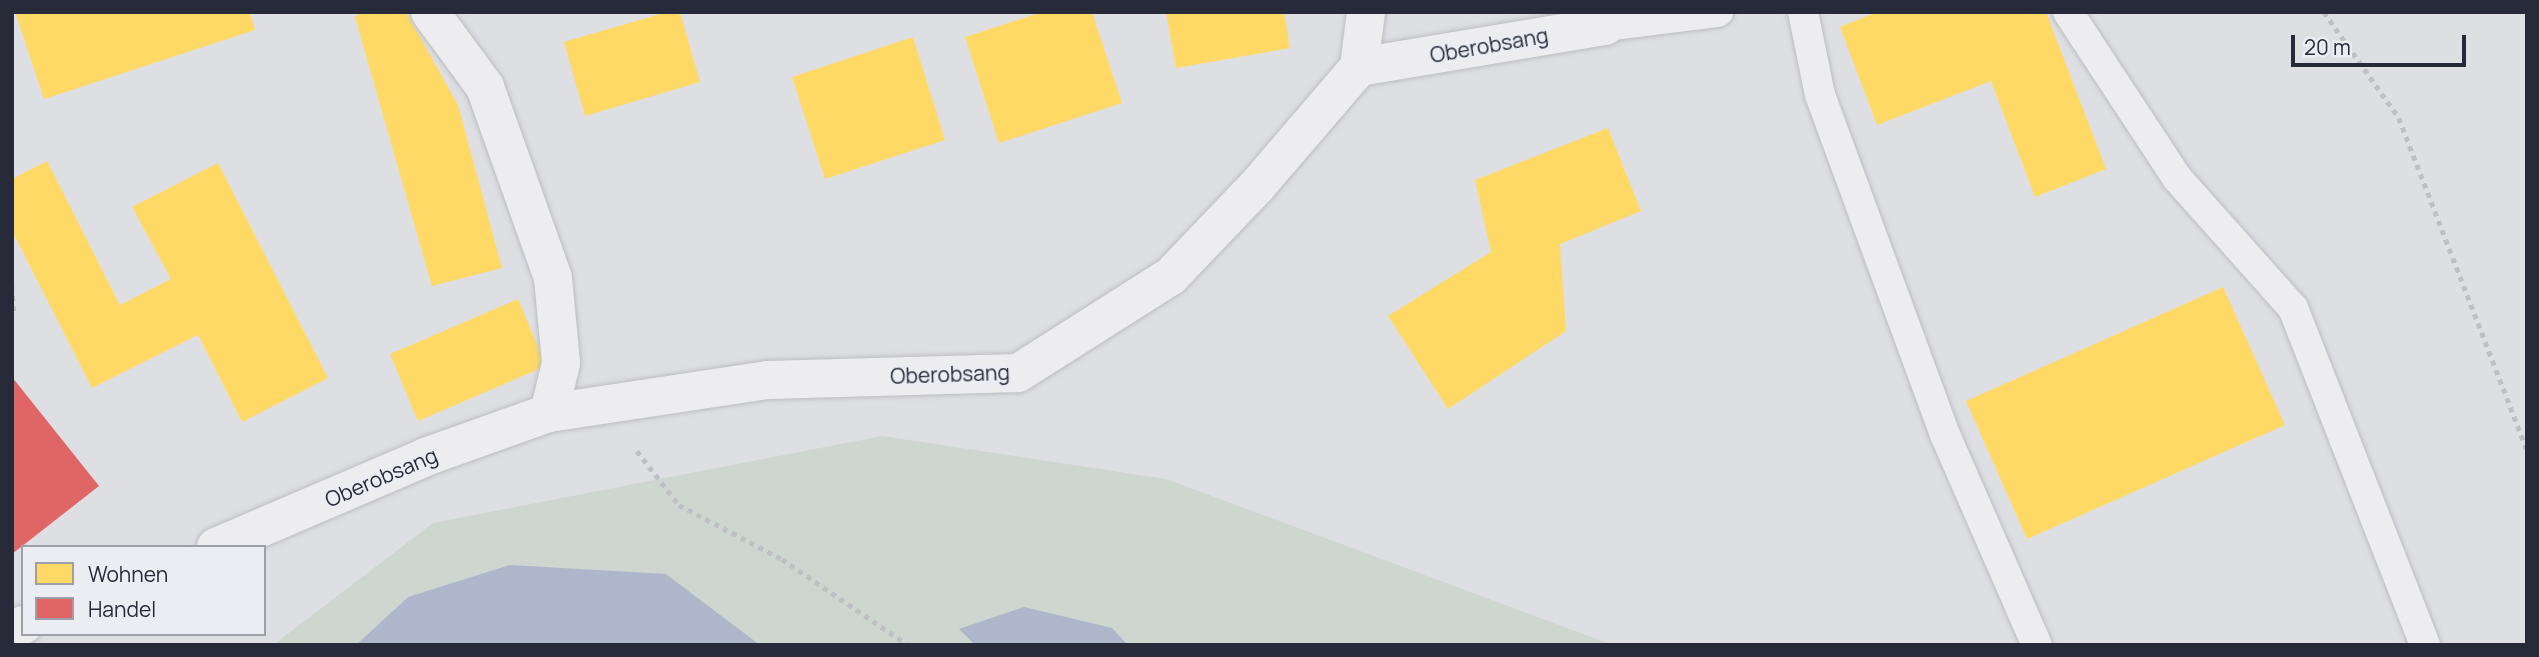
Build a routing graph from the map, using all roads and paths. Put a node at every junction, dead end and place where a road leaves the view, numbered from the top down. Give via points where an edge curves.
1 (430, 12) edge
2 (1366, 12) edge
3 (1718, 12) edge
4 (1803, 12) edge
5 (2068, 12) edge
6 (2325, 12) edge
7 (1606, 19) edge
8 (1360, 67) junction
9 (12, 286) edge
10 (14, 316) dead end
11 (549, 413) junction
12 (629, 448) dead end
13 (2527, 449) edge
14 (221, 545) edge
15 (908, 645) edge
16 (2038, 645) edge
17 (2425, 645) edge

1 - 11 street via 485,87 553,278 561,363
2 - 8 street
3 - 7 lane
4 - 16 lane via 1820,95 1937,412
5 - 17 lane via 2177,178 2293,308
6 - 13 path via 2399,118
7 - 8 street, Oberobsang
8 - 11 street, Oberobsang via 1171,276 1018,373 768,380
9 - 10 path
11 - 14 street, Oberobsang via 428,456
12 - 15 path via 641,453 679,505 782,559

